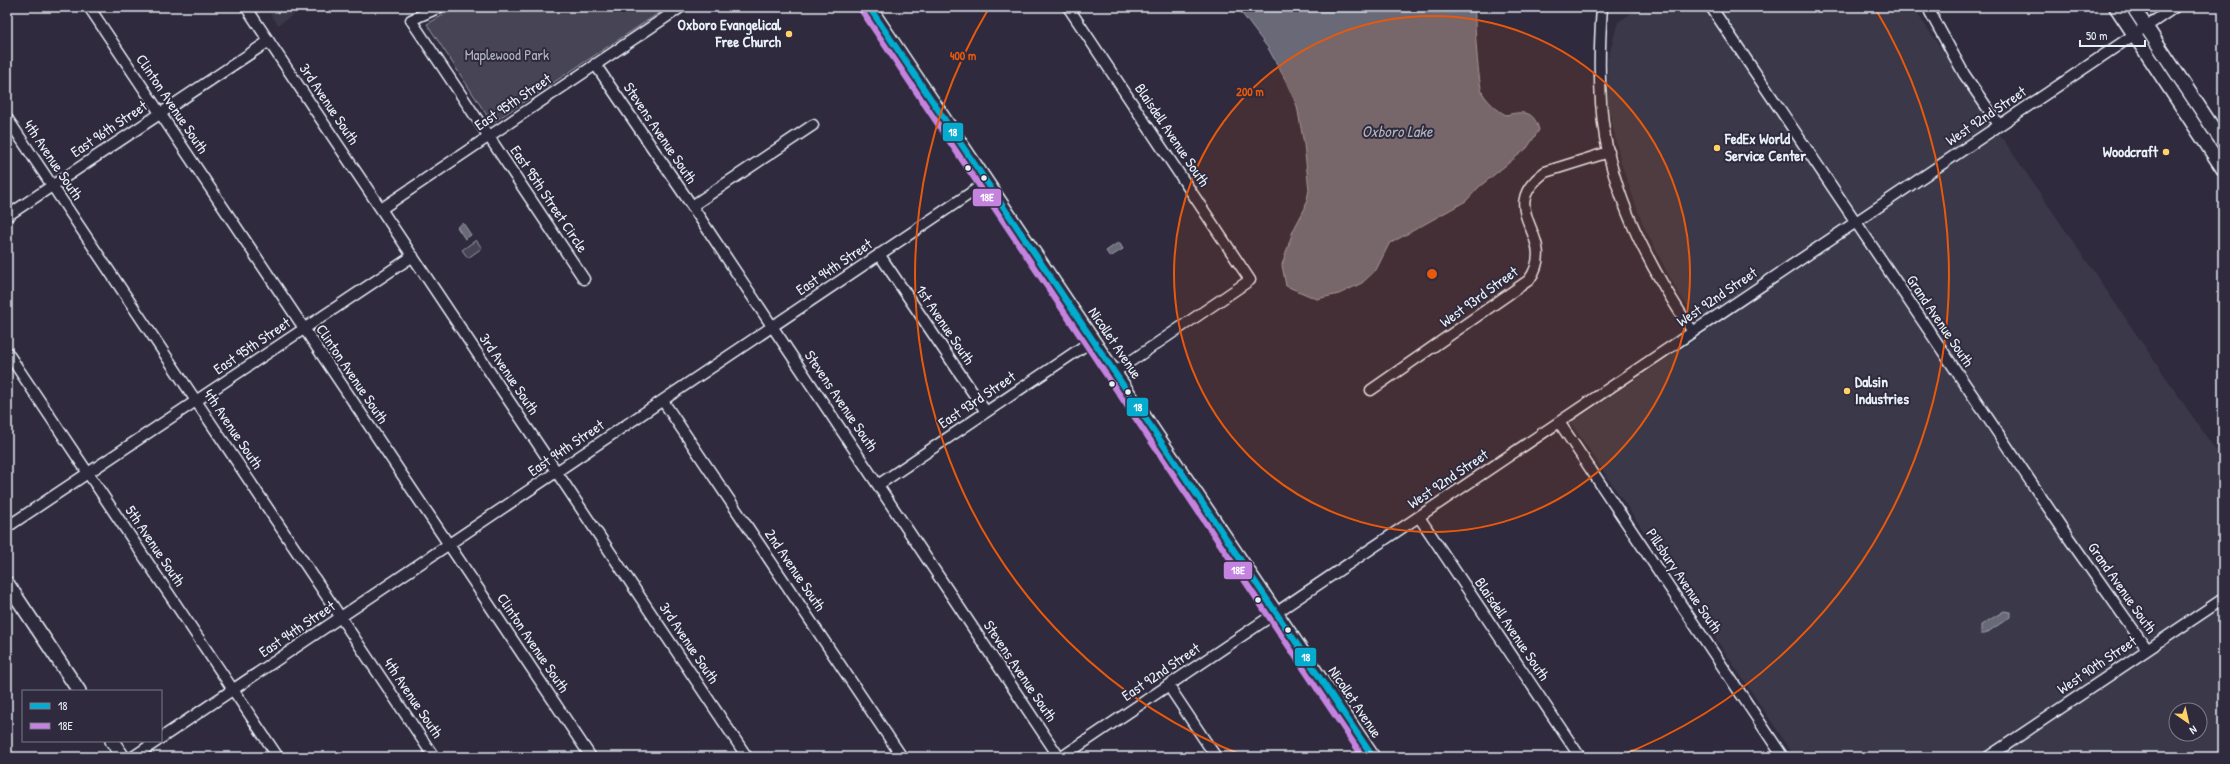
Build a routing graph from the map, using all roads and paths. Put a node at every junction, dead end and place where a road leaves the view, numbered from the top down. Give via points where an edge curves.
1 (89, 7) edge
2 (246, 7) edge
3 (440, 7) edge
4 (681, 7) edge
5 (869, 7) edge
6 (1068, 7) edge
7 (1602, 7) edge
8 (1711, 7) edge
9 (2116, 7) edge
10 (2133, 7) edge
11 (2175, 7) edge
12 (1930, 12) dead end
13 (2146, 26) junction
14 (2134, 35) junction
15 (269, 41) junction
16 (595, 64) junction
17 (160, 114) junction
18 (7, 118) edge
19 (813, 125) dead end
20 (2000, 125) junction
21 (488, 136) junction
22 (2223, 143) edge
23 (1609, 152) junction
24 (2223, 169) edge
25 (987, 182) junction
26 (52, 186) junction
27 (692, 206) junction
28 (381, 209) junction
29 (7, 216) edge
30 (1855, 222) junction
31 (880, 254) junction
32 (413, 256) junction
33 (584, 279) dead end
34 (773, 326) junction
35 (304, 329) junction
36 (1693, 332) junction
37 (1093, 340) junction
38 (7, 352) edge
39 (1115, 372) junction
40 (1371, 390) dead end
41 (663, 400) junction
42 (196, 401) junction
43 (986, 412) junction
44 (1559, 422) junction
45 (556, 472) junction
46 (88, 474) junction
47 (878, 484) junction
48 (1419, 517) junction
49 (7, 527) edge
50 (449, 545) junction
51 (7, 583) edge
52 (2223, 599) edge
53 (1276, 613) junction
54 (341, 618) junction
55 (2147, 649) junction
56 (1168, 685) junction
57 (78, 690) edge
58 (233, 690) junction
59 (162, 737) edge
60 (113, 742) edge
61 (156, 742) edge
62 (123, 757) edge
63 (133, 757) edge
64 (278, 757) edge
65 (434, 757) edge
66 (591, 757) edge
67 (747, 757) edge
68 (902, 757) edge
69 (1061, 757) edge
70 (1216, 757) edge
71 (1374, 757) edge
72 (1580, 757) edge
73 (1783, 757) edge
74 (1988, 757) edge

1 - 17 street, Clinton Avenue South
2 - 15 street, 3rd Avenue South
3 - 21 street via 411,20
4 - 16 street, East 95th Street
5 - 25 main road, Nicollet Avenue
6 - 39 street, Blaisdell Avenue South via 1250,280
7 - 23 street via 1602,118
8 - 30 street, Grand Avenue South
9 - 14 main road
10 - 13 main road
11 - 13 street, West 92nd Street
12 - 20 street via 1964,74
13 - 14 street, West 92nd Street
13 - 22 main road
14 - 20 street, West 92nd Street
14 - 24 main road
15 - 17 street, East 96th Street
15 - 28 street, 3rd Avenue South
16 - 21 street, East 95th Street
16 - 27 street, Stevens Avenue South
17 - 26 street, East 96th Street
17 - 35 street, Clinton Avenue South
18 - 26 street, 4th Avenue South
19 - 27 street
20 - 30 street, West 92nd Street
21 - 28 street, East 95th Street
21 - 33 street, East 95th Street Circle
23 - 36 street via 1616,180 1648,259
23 - 40 street, West 93rd Street via 1545,172 1536,178 1529,188 1524,209 1539,250 1535,272 1529,280
25 - 31 street, East 94th Street
25 - 37 main road, Nicollet Avenue
26 - 29 street, East 96th Street
26 - 42 street, 4th Avenue South
27 - 34 street, Stevens Avenue South
28 - 32 street, 3rd Avenue South
30 - 36 street, West 92nd Street
30 - 55 street, Grand Avenue South
31 - 34 street, East 94th Street
31 - 43 street, 1st Avenue South
32 - 35 street, East 95th Street
32 - 45 street, 3rd Avenue South
34 - 41 street, East 94th Street
34 - 47 street, Stevens Avenue South
35 - 42 street, East 95th Street
35 - 50 street, Clinton Avenue South
36 - 44 street, West 92nd Street
37 - 39 main road, Nicollet Avenue
37 - 43 street, East 93rd Street
38 - 46 street, 5th Avenue South
39 - 53 main road, Nicollet Avenue
41 - 45 street, East 94th Street
41 - 68 street, 2nd Avenue South
42 - 46 street, East 95th Street
42 - 54 street, 4th Avenue South
43 - 47 street, East 93rd Street
44 - 48 street, West 92nd Street
44 - 73 street, Pillsbury Avenue South
45 - 50 street, East 94th Street
45 - 67 street, 3rd Avenue South
46 - 49 street, East 95th Street
46 - 58 street, 5th Avenue South
47 - 69 street, Stevens Avenue South
48 - 53 street, West 92nd Street
48 - 72 street, Blaisdell Avenue South
50 - 54 street, East 94th Street
50 - 66 street, Clinton Avenue South
51 - 57 main road
52 - 55 street, West 90th Street
53 - 56 street, East 92nd Street
53 - 71 main road, Nicollet Avenue
54 - 58 street, East 94th Street
54 - 65 street, 4th Avenue South
55 - 74 street, West 90th Street
56 - 69 street, East 92nd Street
56 - 70 street
58 - 59 street, East 94th Street
58 - 64 street, 5th Avenue South
60 - 62 main road
61 - 63 street

